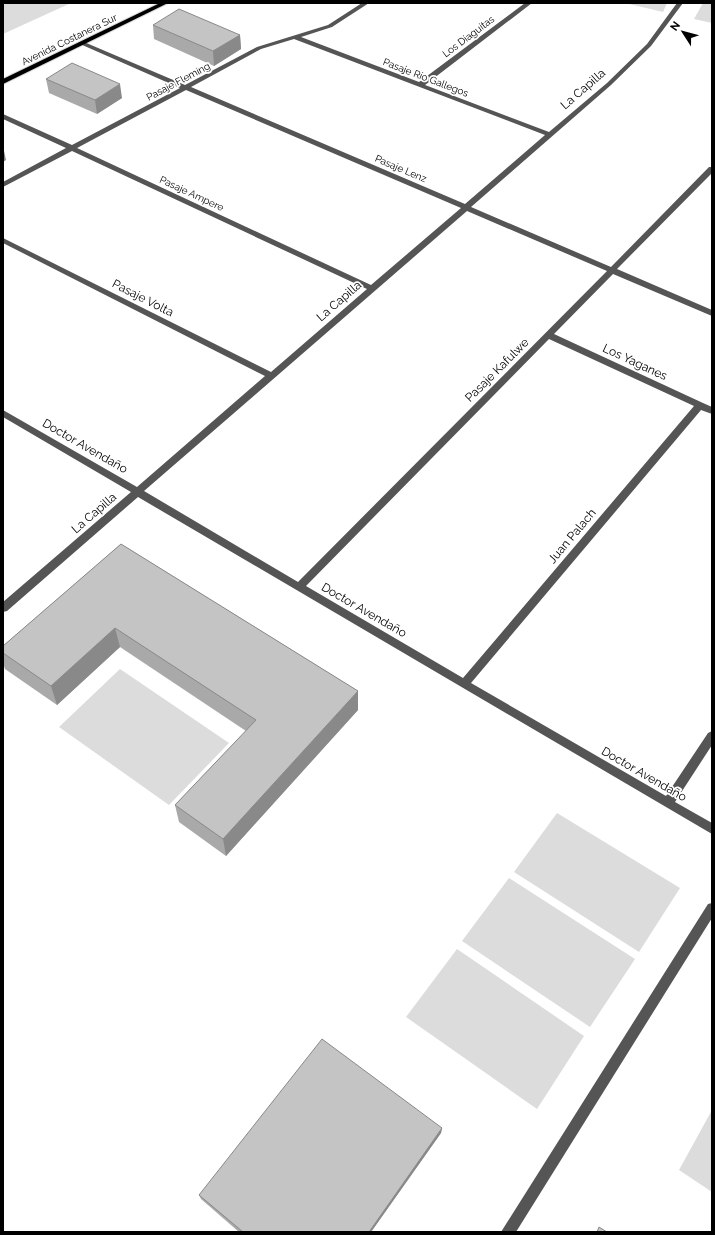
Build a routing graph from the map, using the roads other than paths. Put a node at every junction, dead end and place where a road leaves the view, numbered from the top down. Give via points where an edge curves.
1 (165, 3) edge
2 (366, 3) edge
3 (529, 3) edge
4 (680, 3) edge
5 (294, 37) junction
6 (82, 43) junction
7 (3, 82) edge
8 (420, 85) junction
9 (186, 88) junction
10 (3, 116) edge
11 (551, 135) junction
12 (73, 148) junction
13 (712, 170) edge
14 (3, 185) edge
15 (468, 207) junction
16 (3, 240) edge
17 (613, 270) junction
18 (373, 289) junction
19 (712, 313) edge
20 (548, 335) junction
21 (272, 376) junction
22 (700, 405) junction
23 (712, 411) edge
24 (3, 413) edge
25 (138, 492) junction
26 (299, 587) junction
27 (3, 608) edge
28 (464, 684) junction
29 (712, 736) edge
30 (668, 803) junction
31 (712, 829) edge
32 (712, 908) edge
33 (508, 1232) edge

1 - 6 main road, Avenida Costanera Sur
2 - 5 street, Pasaje Fleming via 330,26
3 - 8 street, Los Diaguitas
4 - 11 street, La Capilla via 639,56
5 - 8 street, Pasaje Río Gallegos
5 - 9 street, Pasaje Fleming via 264,46
6 - 7 main road, Avenida Costanera Sur
6 - 9 street, Pasaje Lenz
8 - 11 street, Pasaje Río Gallegos
9 - 12 street, Pasaje Fleming
9 - 15 street, Pasaje Lenz
10 - 12 street, Pasaje Ampere
11 - 15 street, La Capilla
12 - 14 street, Pasaje Fleming
12 - 18 street, Pasaje Ampere
13 - 17 street, Pasaje Kafulwe
15 - 17 street, Pasaje Lenz
15 - 18 street, La Capilla
16 - 21 street, Pasaje Volta
17 - 19 street, Pasaje Lenz
17 - 20 street, Pasaje Kafulwe
18 - 21 street, La Capilla
20 - 22 street, Los Yaganes
20 - 26 street, Pasaje Kafulwe
21 - 25 street, La Capilla
22 - 23 street, Los Yaganes
22 - 28 street, Juan Palach
24 - 25 street, Doctor Avendaño
25 - 26 street, Doctor Avendaño
25 - 27 street, La Capilla
26 - 28 street, Doctor Avendaño
28 - 30 street, Doctor Avendaño
29 - 30 street
30 - 31 street, Doctor Avendaño
32 - 33 street

